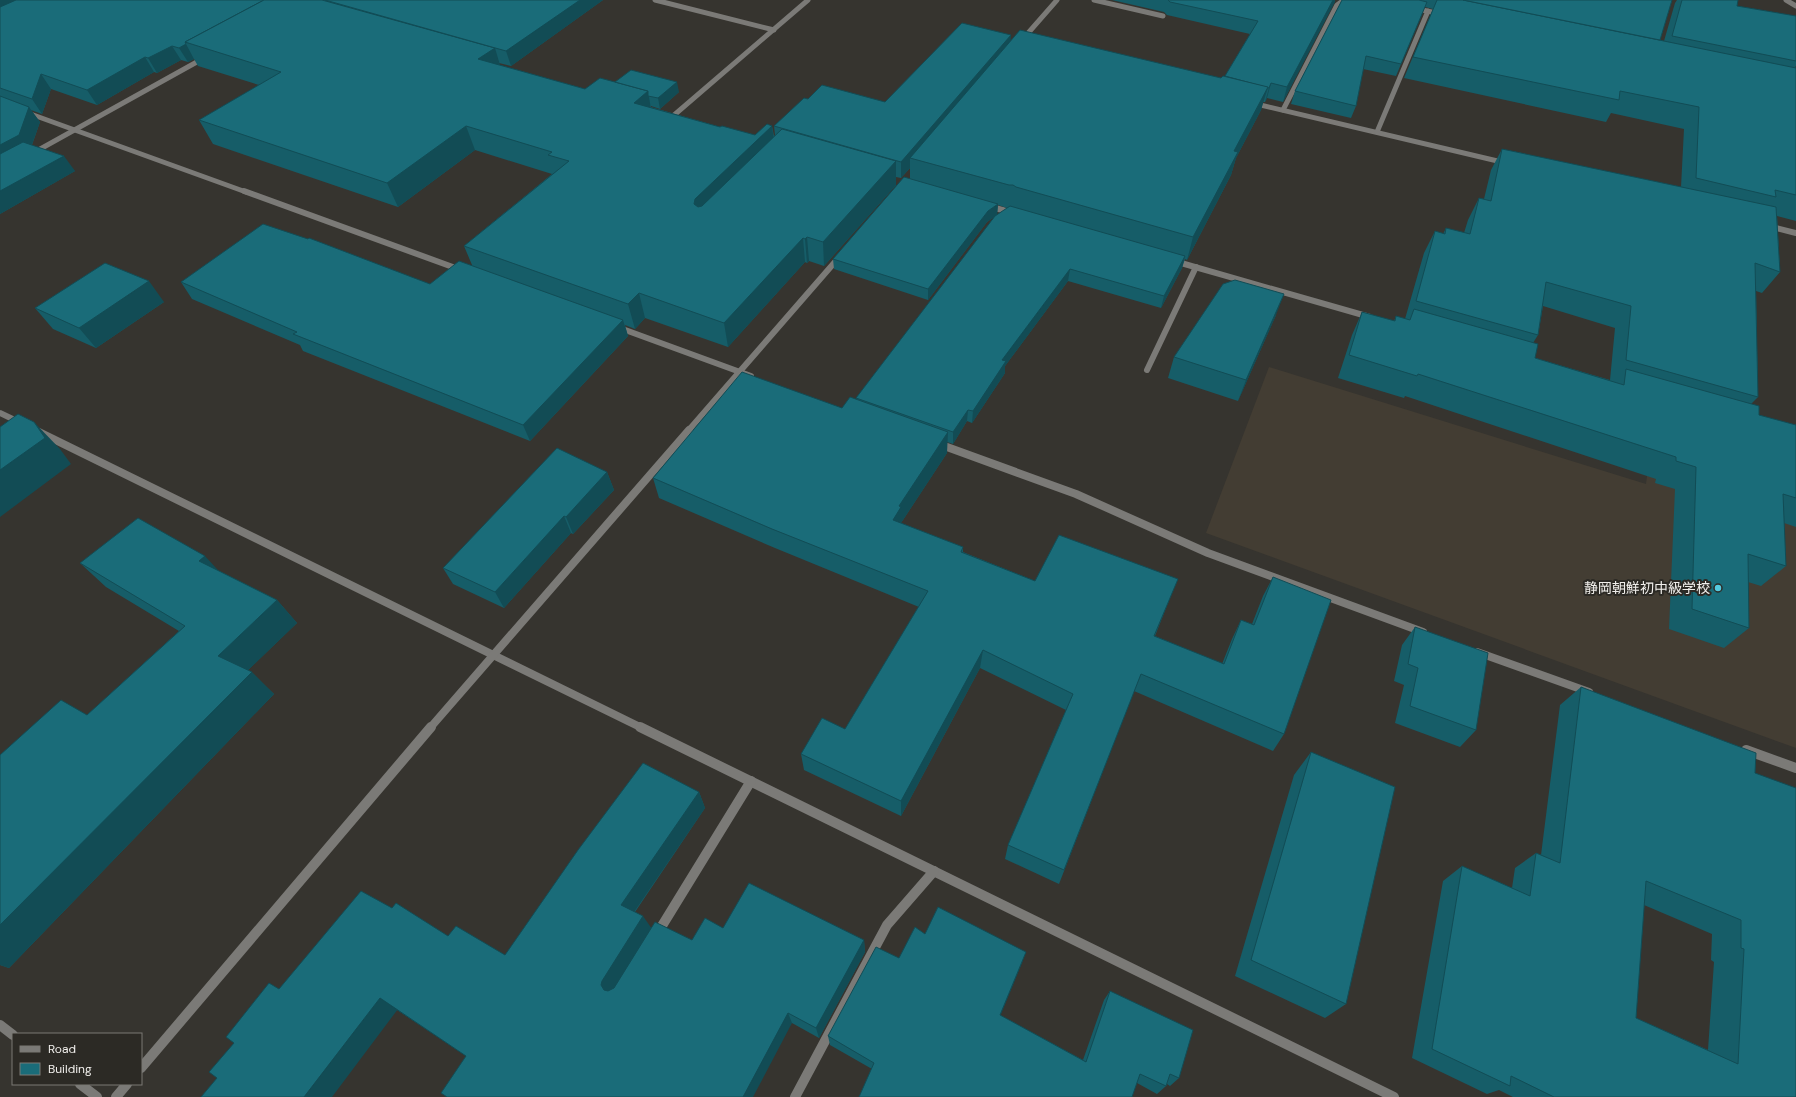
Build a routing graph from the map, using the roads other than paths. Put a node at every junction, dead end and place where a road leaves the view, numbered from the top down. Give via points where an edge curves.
1 (655, 0) edge
2 (808, 0) edge
3 (1058, 0) edge
4 (1094, 0) edge
5 (1344, 0) edge
6 (1786, 0) edge
7 (1404, 6) edge
8 (1796, 6) edge
9 (1428, 11) junction
10 (1163, 16) dead end
11 (1451, 16) edge
12 (774, 30) junction
13 (1017, 46) edge
14 (212, 54) edge
15 (1248, 102) edge
16 (15, 108) edge
17 (1283, 110) junction
18 (666, 114) edge
19 (673, 116) junction
20 (680, 118) edge
21 (74, 129) junction
22 (1377, 132) junction
23 (27, 156) edge
24 (1509, 164) edge
25 (979, 204) edge
26 (1009, 212) junction
27 (1017, 214) edge
28 (1003, 216) edge
29 (1765, 226) edge
30 (1796, 233) edge
31 (847, 247) edge
32 (1166, 259) edge
33 (1196, 267) junction
34 (470, 274) edge
35 (1373, 318) edge
36 (612, 325) edge
37 (1147, 370) dead end
38 (739, 372) junction
39 (762, 380) edge
40 (0, 413) edge
41 (926, 440) edge
42 (1431, 635) edge
43 (1468, 648) edge
44 (494, 654) junction
45 (1595, 695) edge
46 (1736, 746) edge
47 (1796, 768) edge
48 (751, 781) junction
49 (934, 871) junction
50 (652, 942) edge
51 (0, 1025) edge
52 (12, 1034) edge
53 (142, 1067) edge
54 (81, 1085) edge
55 (126, 1085) edge
56 (96, 1097) edge
57 (116, 1097) edge
58 (795, 1097) edge
59 (1394, 1097) edge

1 - 12 street
2 - 12 street
3 - 13 street
4 - 10 street
5 - 17 street via 1338,5
6 - 8 street
7 - 9 street
9 - 11 street
9 - 22 street
12 - 19 street
14 - 21 street
15 - 17 street
16 - 21 street
17 - 22 street
18 - 19 street
19 - 20 street
21 - 23 street
21 - 34 street
22 - 24 street
25 - 26 street
26 - 27 street
26 - 28 street
29 - 30 street
31 - 38 street
32 - 33 street
33 - 35 street
33 - 37 street
36 - 38 street
38 - 39 street
38 - 44 street
40 - 44 street
41 - 42 street via 1076,494 1208,553
43 - 45 street
44 - 48 street
44 - 53 street
46 - 47 street
48 - 49 street
48 - 50 street
49 - 58 street via 887,925
49 - 59 street
51 - 52 street
54 - 56 street
55 - 57 street

